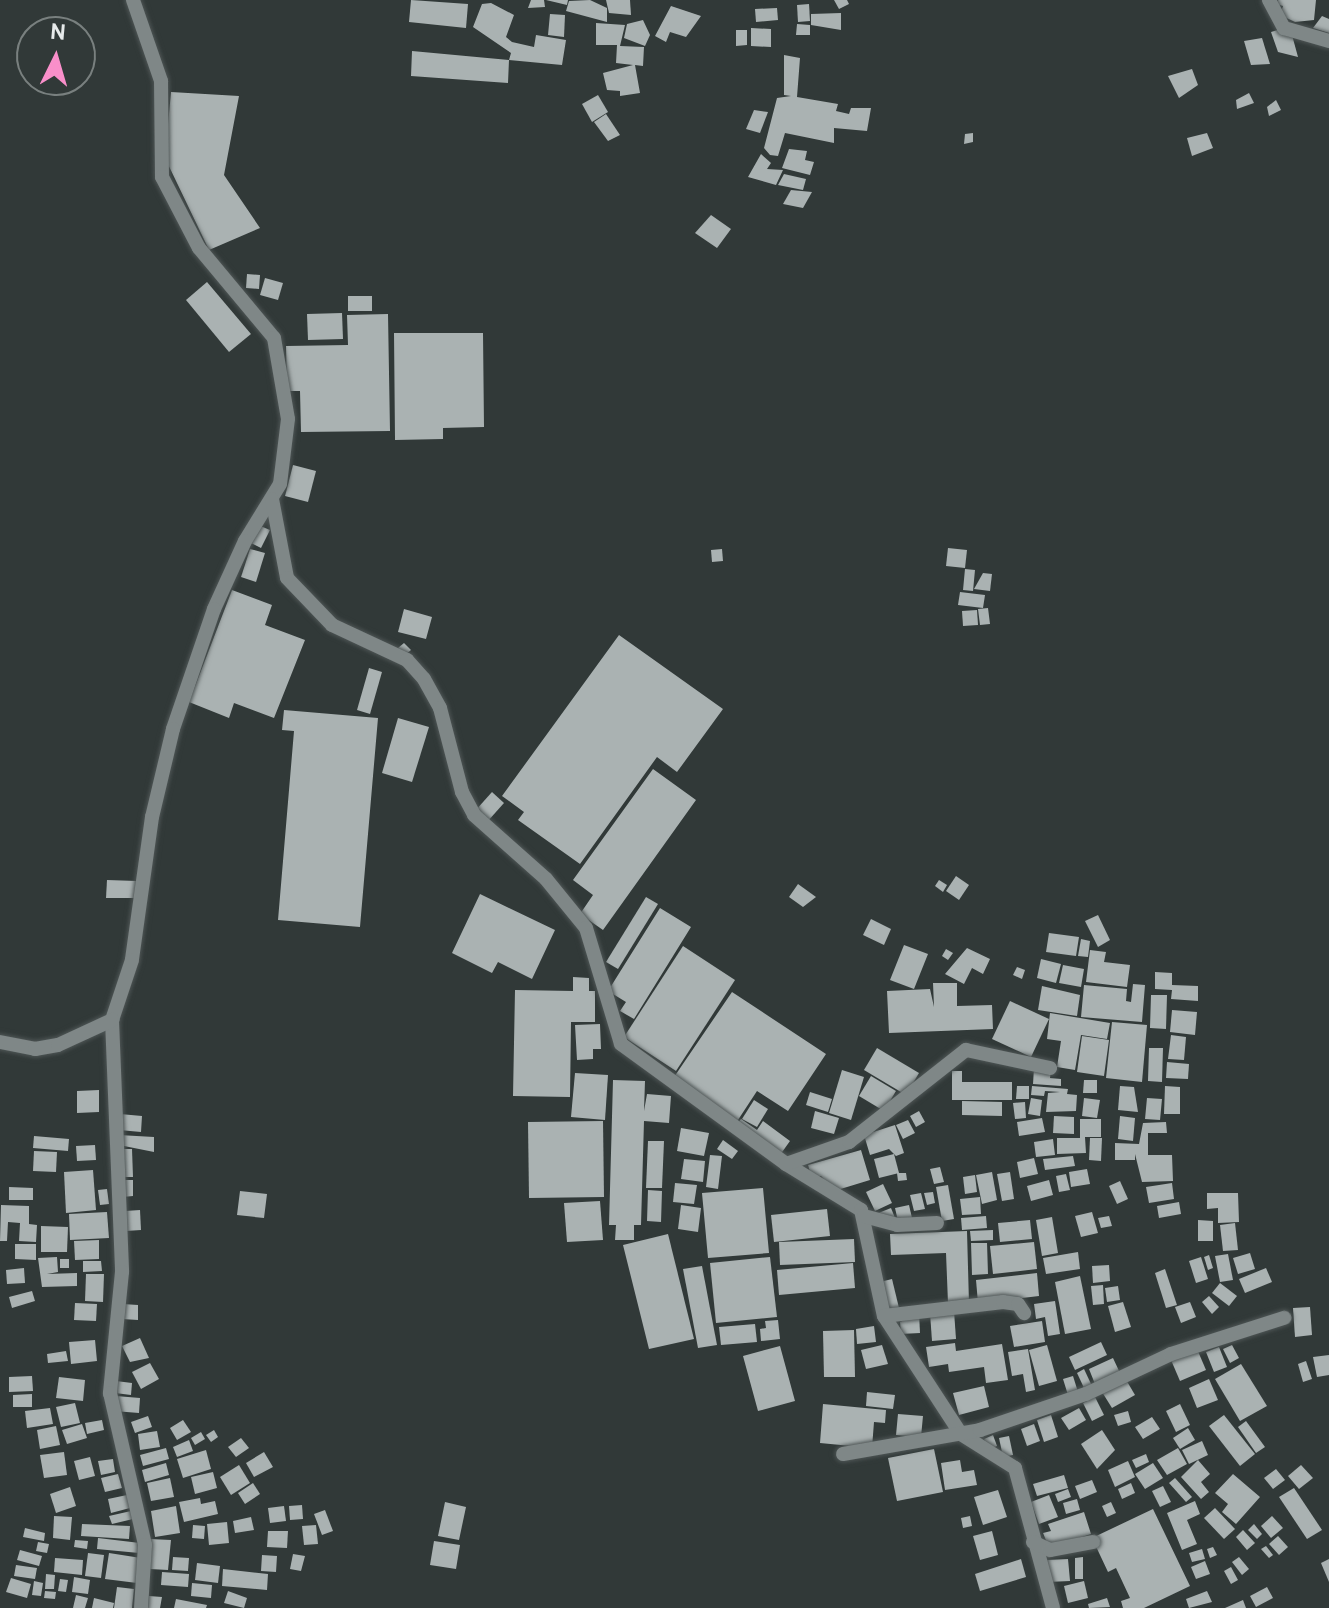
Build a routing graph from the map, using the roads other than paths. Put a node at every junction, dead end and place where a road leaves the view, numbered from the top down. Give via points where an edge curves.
1 (133, 0) edge
2 (1269, 0) edge
3 (1329, 41) edge
4 (272, 499) junction
5 (112, 1020) junction
6 (0, 1042) edge
7 (1050, 1068) dead end
8 (786, 1164) junction
9 (864, 1216) junction
10 (937, 1223) dead end
11 (1024, 1313) dead end
12 (884, 1316) junction
13 (1284, 1318) dead end
14 (961, 1434) junction
15 (843, 1454) dead end
16 (1033, 1542) junction
17 (1093, 1542) dead end
18 (141, 1608) edge
19 (1053, 1608) edge

1 - 4 street via 161,81 158,164 167,190 199,248 274,338 288,438 283,473
2 - 3 street via 1284,28
4 - 5 street via 245,541 214,609 173,729 152,817 132,960
4 - 8 street via 287,578 332,625 407,660 424,679 440,708 462,792 474,815 546,879 586,928 621,1044
5 - 6 street via 58,1045 35,1049
5 - 18 street via 122,1272 110,1393 145,1545
7 - 8 street via 966,1050 849,1142
8 - 9 street via 849,1200
9 - 10 street via 897,1225
9 - 12 street
11 - 12 street via 1018,1304 1003,1302
12 - 14 street
13 - 14 street via 1162,1357 1086,1394
14 - 15 street
14 - 16 street via 1015,1468
16 - 17 street via 1050,1550
16 - 19 street

